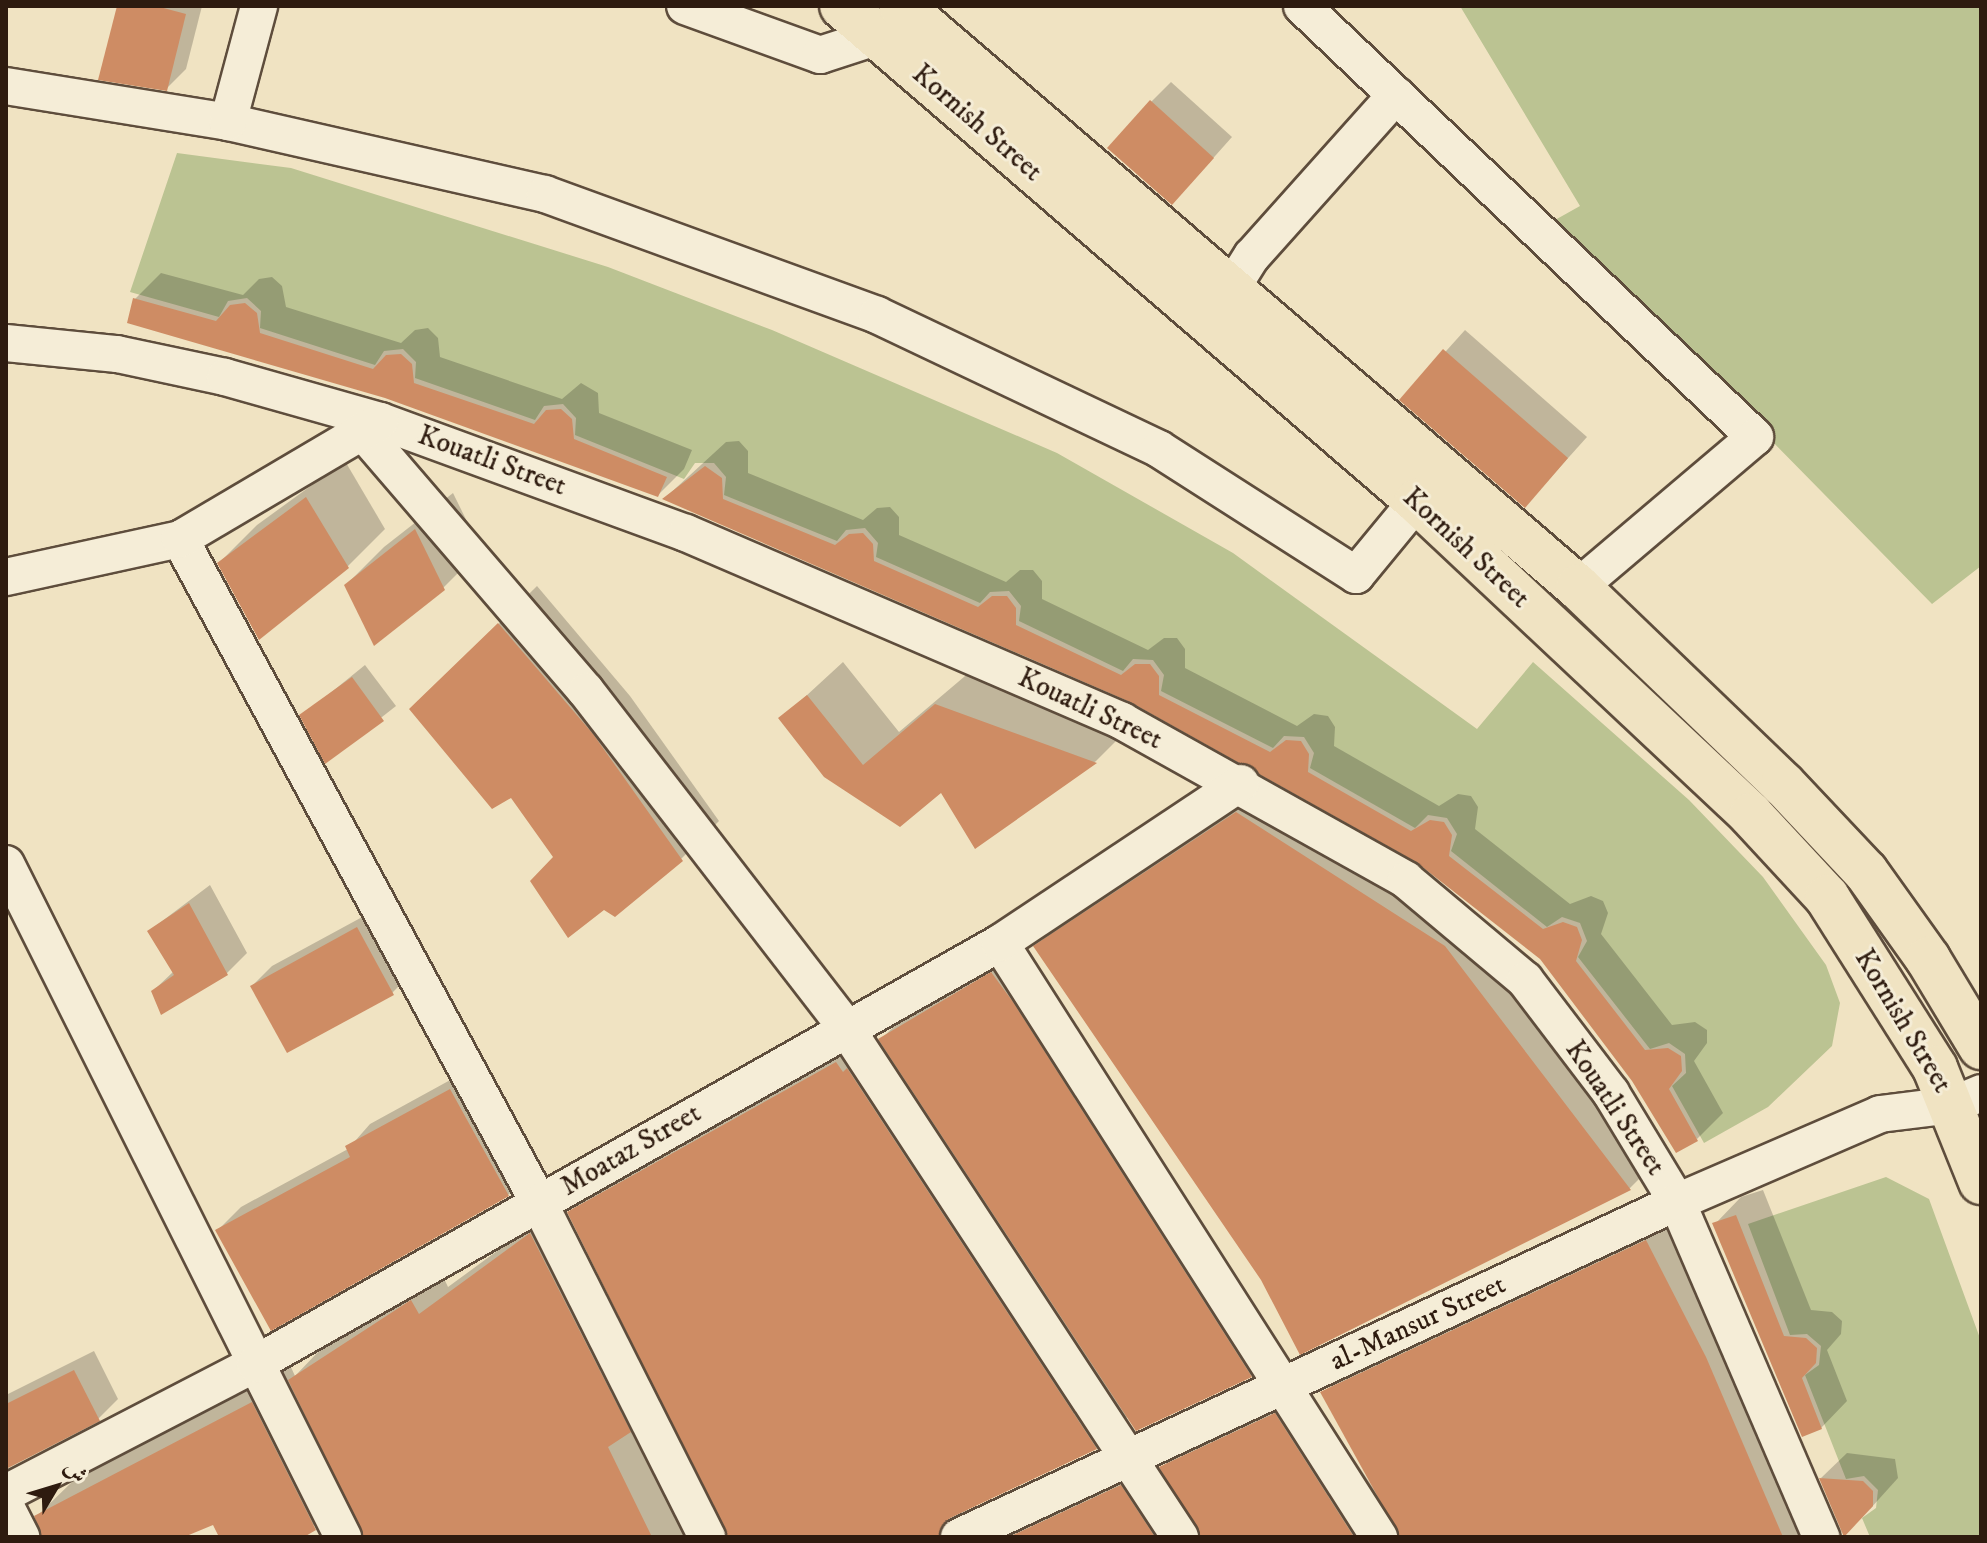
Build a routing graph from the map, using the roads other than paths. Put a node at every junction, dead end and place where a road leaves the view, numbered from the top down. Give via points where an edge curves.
1 (259, 6) edge
2 (685, 6) edge
3 (842, 6) edge
4 (1302, 6) edge
5 (889, 22) edge
6 (6, 86) edge
7 (1396, 95) junction
8 (228, 122) junction
9 (1231, 289) junction
10 (6, 343) edge
11 (372, 427) junction
12 (1417, 501) junction
13 (180, 539) junction
14 (6, 577) edge
15 (1578, 587) junction
16 (1241, 783) junction
17 (6, 864) edge
18 (1000, 943) junction
19 (846, 1028) junction
20 (1981, 1048) edge
21 (1956, 1089) edge
22 (1981, 1182) edge
23 (1677, 1202) junction
24 (539, 1203) junction
25 (255, 1364) junction
26 (1286, 1384) junction
27 (1129, 1455) junction
28 (6, 1493) edge
29 (6, 1507) edge
30 (21, 1537) edge
31 (343, 1537) edge
32 (707, 1537) edge
33 (959, 1537) edge
34 (1180, 1537) edge
35 (1379, 1537) edge
36 (1821, 1537) edge

1 - 8 street
2 - 5 street via 820,55
3 - 5 main road, Kornish Street
4 - 7 street
5 - 9 main road, Kornish Street
5 - 12 main road, Kornish Street
6 - 8 street
7 - 9 street via 1252,256
7 - 15 street via 1755,437
8 - 12 street via 545,194 877,315 1159,449 1356,575
9 - 15 main road, Kornish Street
10 - 11 street, Kouatli Street via 117,354 225,377
11 - 13 street
11 - 16 street, Kouatli Street via 686,533 1122,721
11 - 19 street via 586,691
12 - 21 main road, Kornish Street via 1751,815 1827,897
13 - 14 street
13 - 24 street
15 - 20 main road, Kornish Street via 1783,784 1866,872 1928,959
16 - 18 street, Moataz Street
16 - 23 street, Kouatli Street via 1406,880 1525,980 1611,1093
17 - 25 street
18 - 19 street, Moataz Street
18 - 26 street
19 - 24 street, Moataz Street
19 - 27 street
20 - 21 street, al-Mansur Street
21 - 22 main road, Kornish Street
21 - 23 street, al-Mansur Street via 1880,1114
23 - 26 street, al-Mansur Street
23 - 36 street, Kouatli Street
24 - 25 street, Moataz Street
24 - 32 street
25 - 28 street, Moataz Street
25 - 31 street
26 - 27 street, al-Mansur Street
26 - 35 street
27 - 33 street, al-Mansur Street
27 - 34 street
29 - 30 street

